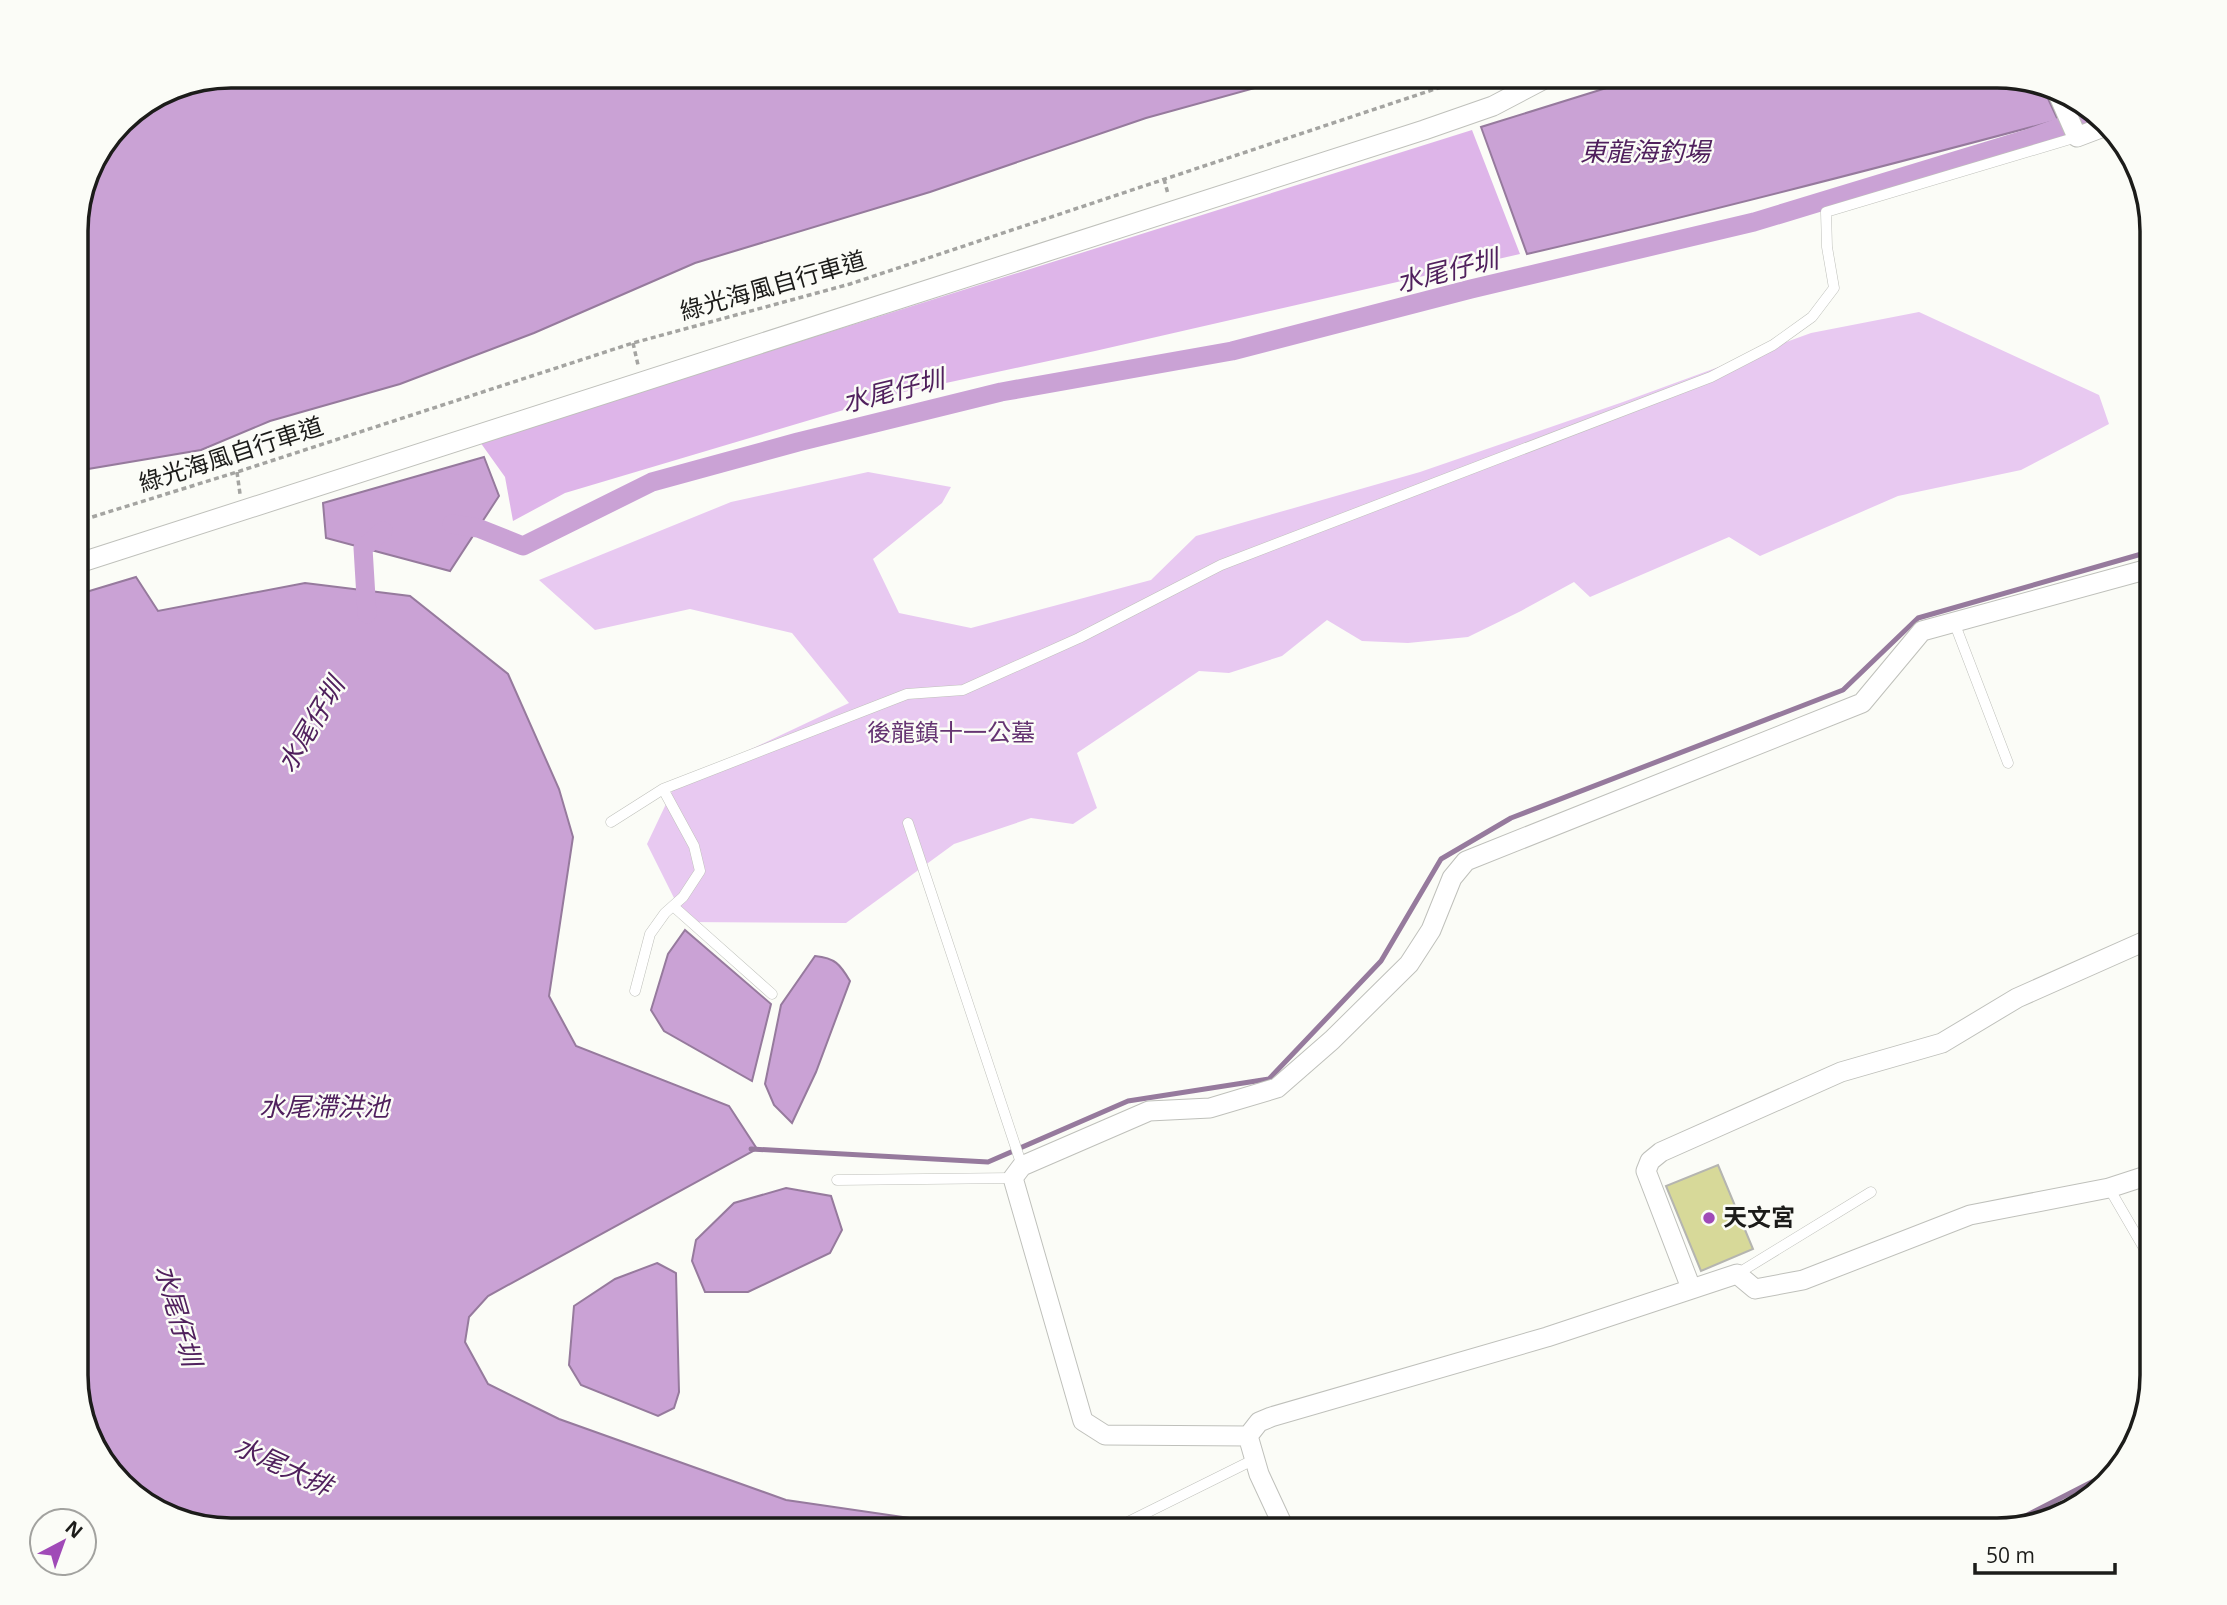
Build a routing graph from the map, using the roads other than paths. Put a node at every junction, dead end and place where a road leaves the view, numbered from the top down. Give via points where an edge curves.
1 (1527, 88) edge
2 (2063, 104) edge
3 (2097, 129) edge
4 (2076, 135) junction
5 (88, 560) edge
6 (2140, 571) edge
7 (1954, 622) junction
8 (2008, 763) dead end
9 (663, 789) junction
10 (611, 822) dead end
11 (908, 823) dead end
12 (673, 906) junction
13 (2140, 943) edge
14 (635, 991) dead end
15 (772, 994) dead end
16 (1018, 1167) junction
17 (2140, 1178) edge
18 (838, 1180) dead end
19 (2109, 1188) junction
20 (1871, 1192) dead end
21 (2140, 1241) edge
22 (1737, 1274) junction
23 (1691, 1288) junction
24 (1248, 1436) junction
25 (1255, 1459) junction
26 (1136, 1518) edge
27 (1279, 1518) edge

1 - 5 street via 1493,106 1424,130
2 - 4 street
3 - 4 street
4 - 9 lane via 1826,212 1834,288 1812,317 1773,345 1711,377 1221,565 1079,638 963,690 906,694
6 - 7 street
7 - 8 lane
7 - 16 street via 1922,631 1862,703 1466,862 1452,878 1431,930 1409,964 1277,1088 1210,1108 1149,1111
9 - 10 lane
9 - 12 lane via 694,846 700,871
11 - 16 lane via 1014,1141
12 - 14 lane via 650,934
12 - 15 lane
13 - 23 street via 2017,998 1942,1043 1841,1072 1661,1152 1646,1171
16 - 18 lane
16 - 24 street via 1083,1421 1105,1435
17 - 19 street
19 - 21 lane
19 - 22 street via 1970,1215 1803,1280 1755,1289
20 - 22 lane
22 - 23 street
23 - 24 street via 1547,1337 1271,1417 1259,1422
24 - 25 street
25 - 26 lane
25 - 27 street

